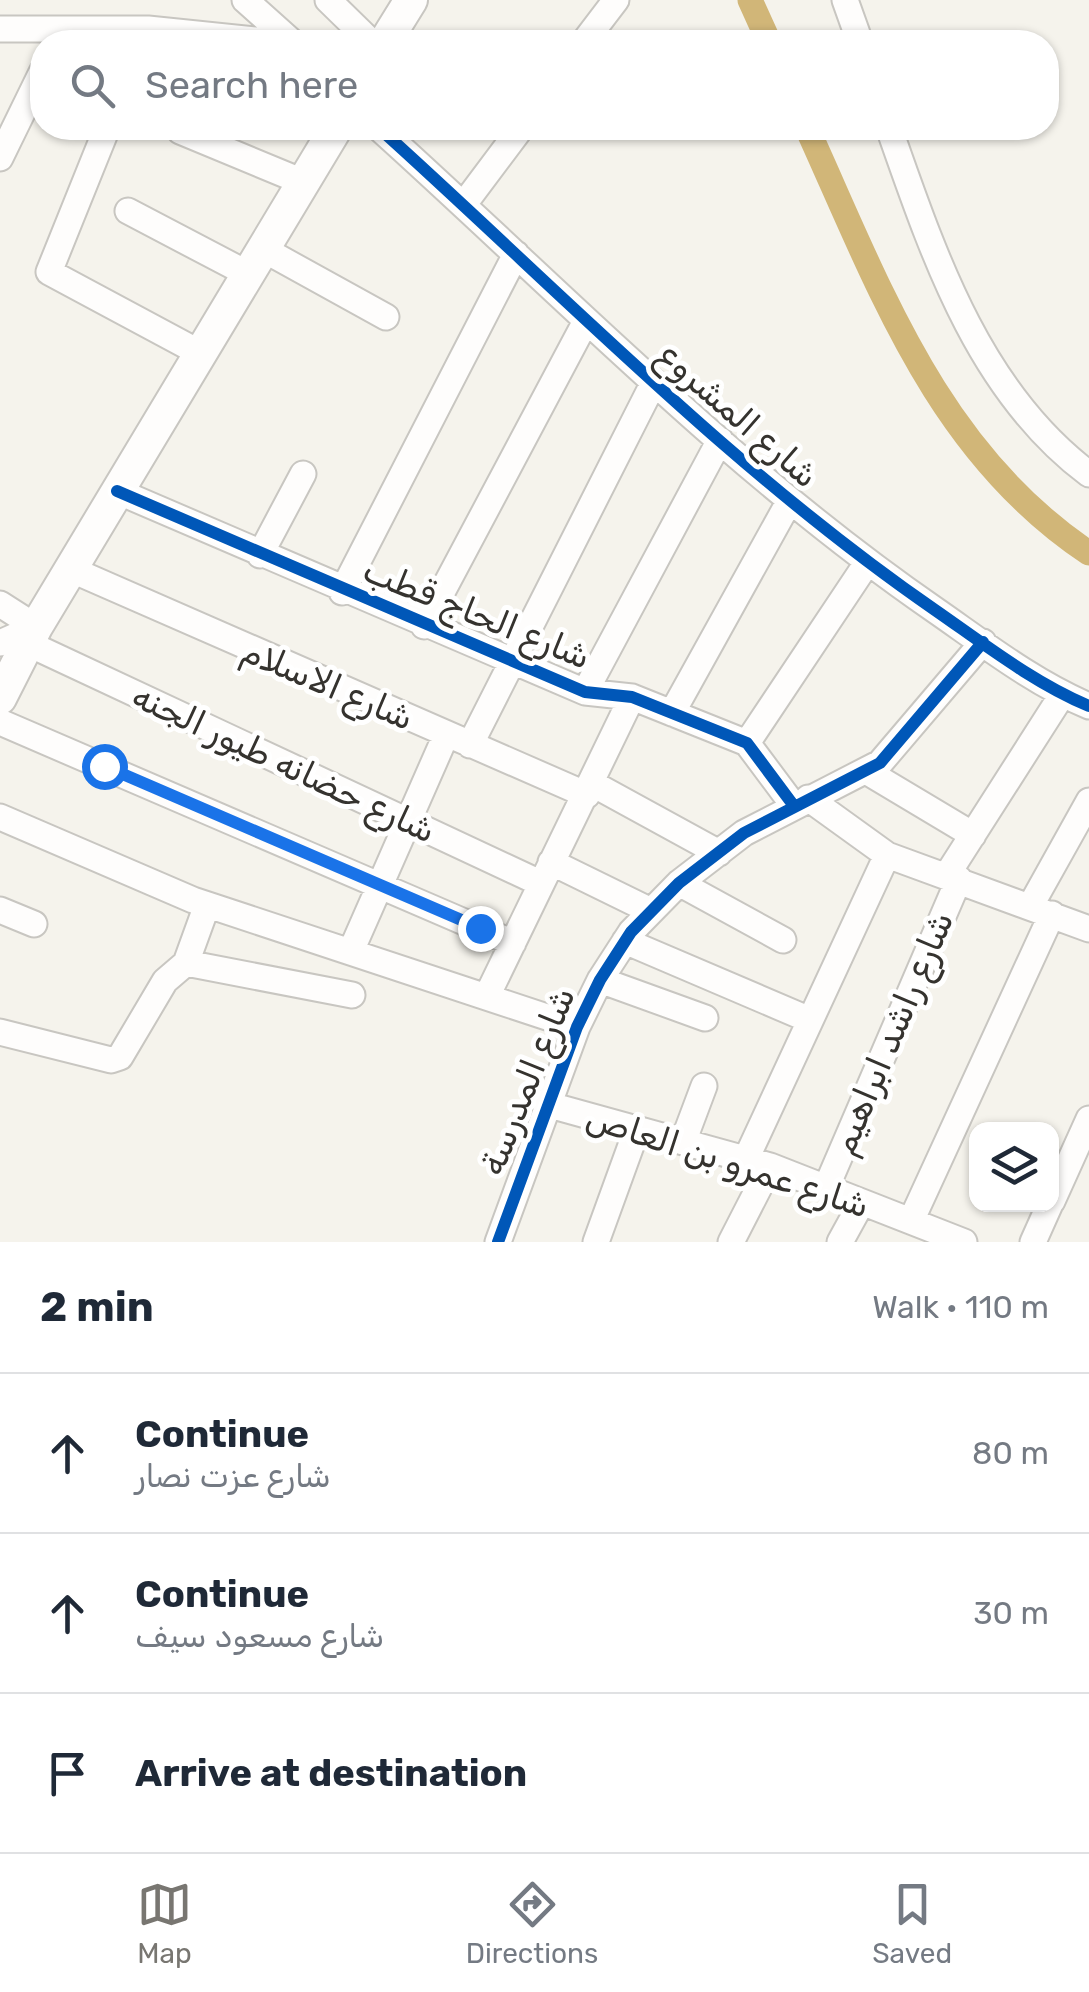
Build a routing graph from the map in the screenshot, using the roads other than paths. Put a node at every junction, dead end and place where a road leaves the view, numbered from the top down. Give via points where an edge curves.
1 (245, 0) edge
2 (328, 0) edge
3 (411, 0) edge
4 (616, 0) edge
5 (845, 0) edge
6 (0, 29) edge
7 (279, 30) edge
8 (359, 30) edge
9 (392, 30) edge
10 (593, 30) edge
11 (856, 30) edge
12 (30, 32) edge
13 (30, 97) edge
14 (102, 140) edge
15 (202, 140) edge
16 (329, 140) edge
17 (392, 140) edge
18 (512, 140) edge
19 (894, 140) edge
20 (0, 158) edge
21 (303, 182) junction
22 (464, 204) junction
23 (128, 211) dead end
24 (516, 254) junction
25 (256, 262) junction
26 (386, 317) dead end
27 (586, 321) junction
28 (200, 353) junction
29 (654, 382) junction
30 (720, 440) junction
31 (303, 474) dead end
32 (1089, 474) edge
33 (117, 492) junction
34 (789, 502) junction
35 (260, 555) junction
36 (867, 563) junction
37 (70, 569) junction
38 (342, 592) junction
39 (0, 604) edge
40 (424, 626) junction
41 (21, 638) edge
42 (983, 642) junction
43 (510, 660) junction
44 (585, 692) junction
45 (1062, 695) junction
46 (632, 697) junction
47 (0, 698) edge
48 (1089, 706) edge
49 (672, 713) junction
50 (0, 722) edge
51 (446, 734) junction
52 (747, 743) junction
53 (470, 745) junction
54 (866, 771) junction
55 (590, 790) junction
56 (1089, 801) edge
57 (801, 802) junction
58 (0, 818) edge
59 (408, 821) junction
60 (973, 835) junction
61 (719, 853) junction
62 (887, 856) junction
63 (546, 873) junction
64 (953, 877) junction
65 (679, 883) junction
66 (380, 885) junction
67 (208, 905) junction
68 (1041, 909) junction
69 (0, 910) edge
70 (651, 911) junction
71 (34, 924) dead end
72 (1089, 929) edge
73 (625, 940) junction
74 (783, 940) dead end
75 (512, 942) junction
76 (351, 951) junction
77 (186, 963) junction
78 (600, 980) junction
79 (352, 995) dead end
80 (488, 996) junction
81 (705, 1018) dead end
82 (810, 1020) junction
83 (578, 1027) junction
84 (0, 1032) edge
85 (704, 1086) dead end
86 (546, 1104) junction
87 (1089, 1119) edge
88 (637, 1129) junction
89 (683, 1142) junction
90 (758, 1162) junction
91 (1059, 1185) edge
92 (826, 1188) junction
93 (862, 1202) junction
94 (1047, 1212) edge
95 (911, 1228) edge
96 (958, 1241) edge
97 (498, 1242) edge
98 (596, 1242) edge
99 (731, 1242) edge
100 (840, 1242) edge
101 (1032, 1242) edge

1 - 7 street
2 - 8 street
3 - 9 main road
4 - 10 street
5 - 11 street
6 - 12 street
13 - 20 street
14 - 28 street via 48,270
15 - 21 street
16 - 21 main road
17 - 22 street, شارع المشروع
18 - 22 street
19 - 32 street via 972,336 1013,400
21 - 25 main road
22 - 24 street, شارع المشروع
23 - 25 street
24 - 27 street, شارع المشروع
24 - 38 street
25 - 26 street
25 - 28 main road
27 - 29 street, شارع المشروع
27 - 40 street
28 - 33 main road
29 - 30 street, شارع المشروع
29 - 43 street
30 - 34 street, شارع المشروع
30 - 44 street
31 - 35 street
33 - 35 street, شارع الحاج قطب
33 - 37 main road
34 - 36 street, شارع المشروع
34 - 49 street
35 - 38 street, شارع الحاج قطب
36 - 42 street, شارع المشروع
36 - 52 street
37 - 41 main road
37 - 51 street, شارع الاسلام
38 - 40 street, شارع الحاج قطب
39 - 41 street, شارع حضانه طيور الجنه
40 - 43 street, شارع الحاج قطب
41 - 47 main road
41 - 59 street, شارع حضانه طيور الجنه
42 - 45 street, شارع المشروع
42 - 54 street, شارع المدرسة via 918,724
43 - 44 street, شارع الحاج قطب
43 - 53 street
44 - 46 street, شارع الحاج قطب
45 - 48 street, شارع المشروع
45 - 60 street, شارع راشد ابراهيم
46 - 49 street, شارع الحاج قطب
46 - 55 street
49 - 52 street, شارع الحاج قطب
50 - 66 street
51 - 53 street, شارع الاسلام
51 - 59 street
52 - 57 street
53 - 55 street, شارع الاسلام
54 - 57 street, شارع المدرسة
54 - 60 street
55 - 61 street, شارع الاسلام
55 - 63 street
56 - 68 street
57 - 61 street, شارع المدرسة
57 - 62 street
58 - 67 street
59 - 63 street, شارع حضانه طيور الجنه
59 - 66 street
60 - 64 street, شارع راشد ابراهيم
61 - 65 street, شارع المدرسة
62 - 64 street
62 - 82 street
63 - 70 street, شارع حضانه طيور الجنه
63 - 75 street
64 - 68 street
64 - 92 street, شارع راشد ابراهيم
65 - 70 street, شارع المدرسة
65 - 74 street
66 - 75 street
66 - 76 street
67 - 76 street
67 - 77 street
68 - 72 street
68 - 95 street
69 - 71 street
70 - 73 street, شارع المدرسة
73 - 78 street, شارع المدرسة
73 - 82 street
75 - 80 street
76 - 80 street
77 - 79 street
77 - 84 street via 165,981 120,1057
78 - 81 street
78 - 83 street, شارع المدرسة
80 - 83 street
82 - 90 street
83 - 86 street, شارع المدرسة
85 - 89 street
86 - 88 street, شارع عمرو بن العاص
86 - 97 street, شارع المدرسة
87 - 91 street
88 - 89 street, شارع عمرو بن العاص
88 - 98 street
89 - 90 street, شارع عمرو بن العاص
90 - 92 street, شارع عمرو بن العاص
90 - 99 street
92 - 93 street, شارع عمرو بن العاص
93 - 95 street, شارع عمرو بن العاص
93 - 100 street
94 - 101 street
95 - 96 street, شارع عمرو بن العاص

